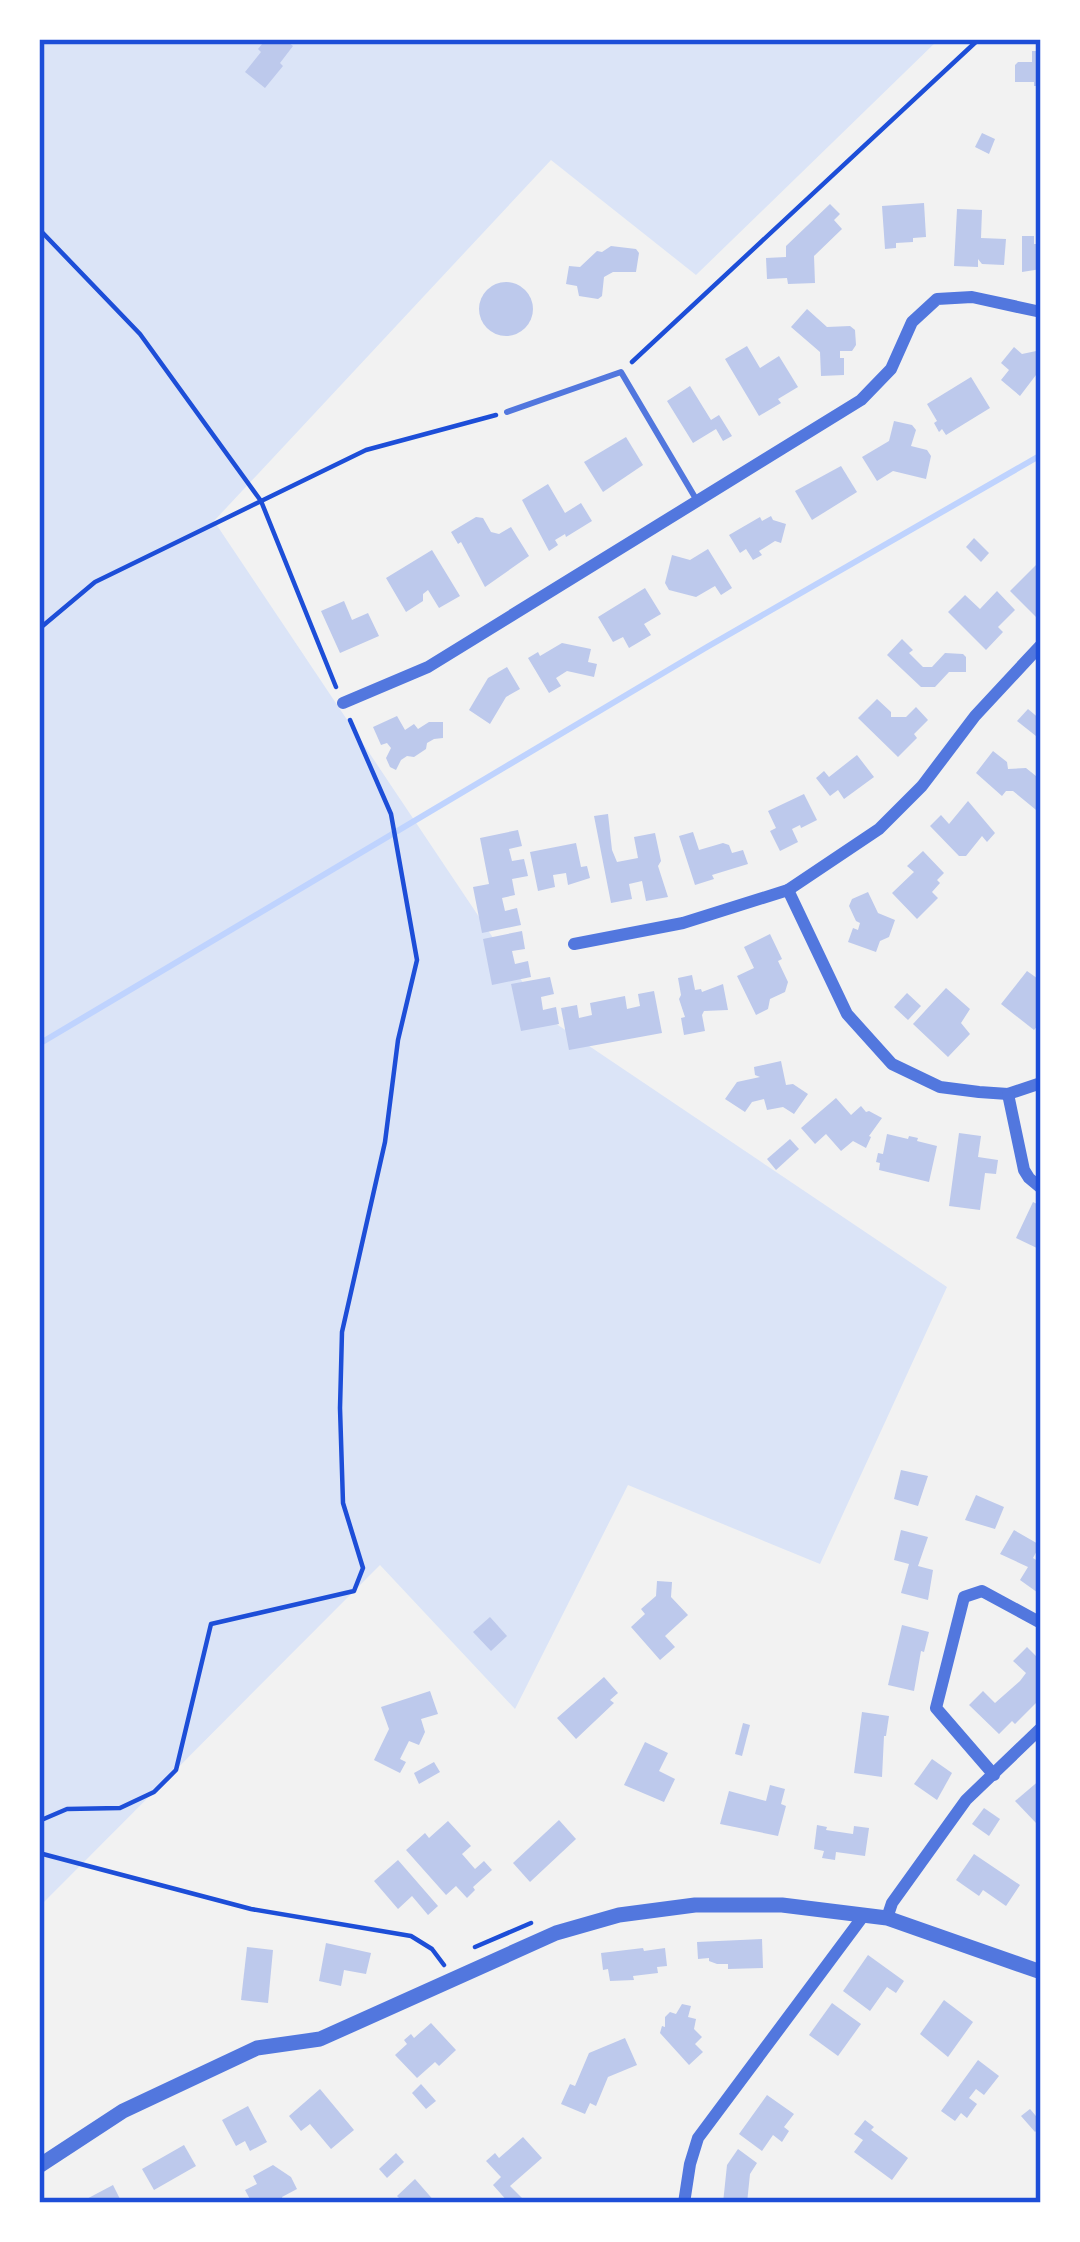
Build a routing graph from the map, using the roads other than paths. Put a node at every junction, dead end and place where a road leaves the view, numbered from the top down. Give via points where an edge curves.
1 (1041, 312) edge
2 (507, 412) road end
3 (696, 500) junction
4 (1041, 645) edge
5 (343, 703) road end
6 (788, 890) junction
7 (574, 944) dead end
8 (1041, 1083) edge
9 (1008, 1094) junction
10 (1041, 1188) edge
11 (1041, 1623) edge
12 (1041, 1728) edge
13 (994, 1775) junction
14 (864, 1915) junction
15 (887, 1918) junction
16 (1041, 1972) edge
17 (39, 2166) edge
18 (684, 2203) edge

1 - 3 street via 972,297 937,299 912,322 891,369 861,400
2 - 3 lane via 621,372
3 - 5 street via 428,668
4 - 6 street via 879,830
6 - 7 street via 683,923
6 - 9 street via 847,1014 892,1064 940,1087
8 - 9 street
9 - 10 street via 1024,1170
11 - 13 street via 982,1591 964,1597 937,1708
12 - 13 street
13 - 15 street via 966,1800
14 - 15 street
14 - 17 street via 695,1905 556,1934 320,2039 257,2048 123,2111
14 - 18 street via 698,2138
15 - 16 street

